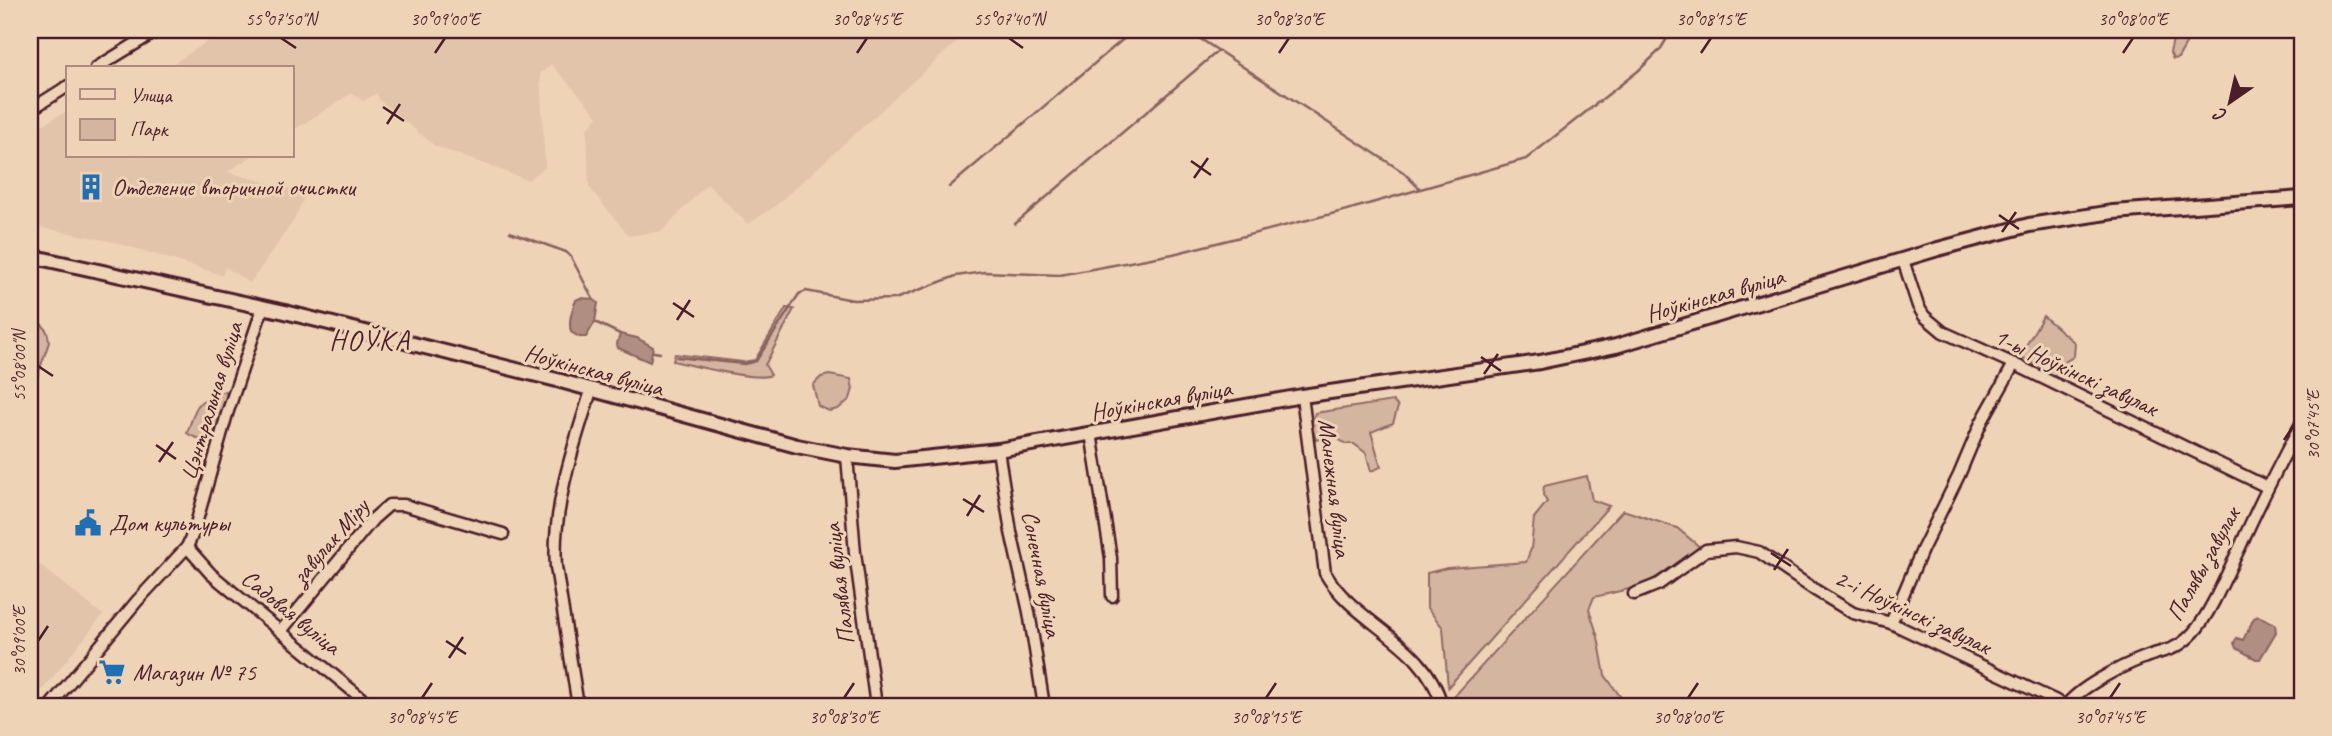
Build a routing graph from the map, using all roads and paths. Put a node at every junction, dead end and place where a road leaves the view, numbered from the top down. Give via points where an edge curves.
1 (158, 30) edge
2 (99, 66) edge
3 (66, 87) edge
4 (30, 110) edge
5 (2302, 198) edge
6 (30, 256) edge
7 (1903, 260) junction
8 (263, 307) junction
9 (2014, 364) junction
10 (591, 391) junction
11 (1302, 396) junction
12 (2302, 422) edge
13 (1091, 433) junction
14 (998, 450) junction
15 (848, 456) junction
16 (2267, 487) junction
17 (503, 534) dead end
18 (187, 547) junction
19 (1634, 594) dead end
20 (1112, 596) dead end
21 (1891, 623) junction
22 (281, 631) junction
23 (50, 706) edge
24 (371, 706) edge
25 (579, 706) edge
26 (876, 706) edge
27 (1044, 706) edge
28 (1443, 706) edge
29 (2067, 706) edge

1 - 2 street
3 - 4 street
5 - 7 main road, Ноўкінская вуліца via 2083,216 2017,228
6 - 8 main road, Ноўкінская вуліца
7 - 9 street, 1-ы Ноўкінскі завулак via 1918,306 1934,326
7 - 11 main road, Ноўкінская вуліца via 1616,346 1540,362
8 - 10 main road, Ноўкінская вуліца
8 - 18 street, Цэнтральная вуліца
9 - 16 street, 1-ы Ноўкінскі завулак
9 - 21 street via 1980,424
10 - 15 main road, Ноўкінская вуліца
10 - 25 street via 562,497 555,545
11 - 13 main road, Ноўкінская вуліца
11 - 28 street, Манежная вуліца via 1325,573 1345,599 1416,657 1433,679
12 - 16 street, Палявы завулак
13 - 14 main road, Ноўкінская вуліца
13 - 20 street via 1107,525
14 - 15 main road, Ноўкінская вуліца via 894,461
14 - 27 street, Сонечная вуліца
15 - 26 street, Палявая вуліца via 855,552
16 - 29 street, Палявы завулак via 2196,631 2175,649 2123,666 2072,697
17 - 22 street, завулак Міру via 404,505 389,505
18 - 22 street, Садовая вуліца via 211,574
18 - 23 street, Цэнтральная вуліца
19 - 21 street, 2-і Ноўкінскі завулак via 1660,584 1706,550 1736,547 1759,552 1853,613
21 - 29 street, 2-і Ноўкінскі завулак
22 - 24 street, Садовая вуліца

